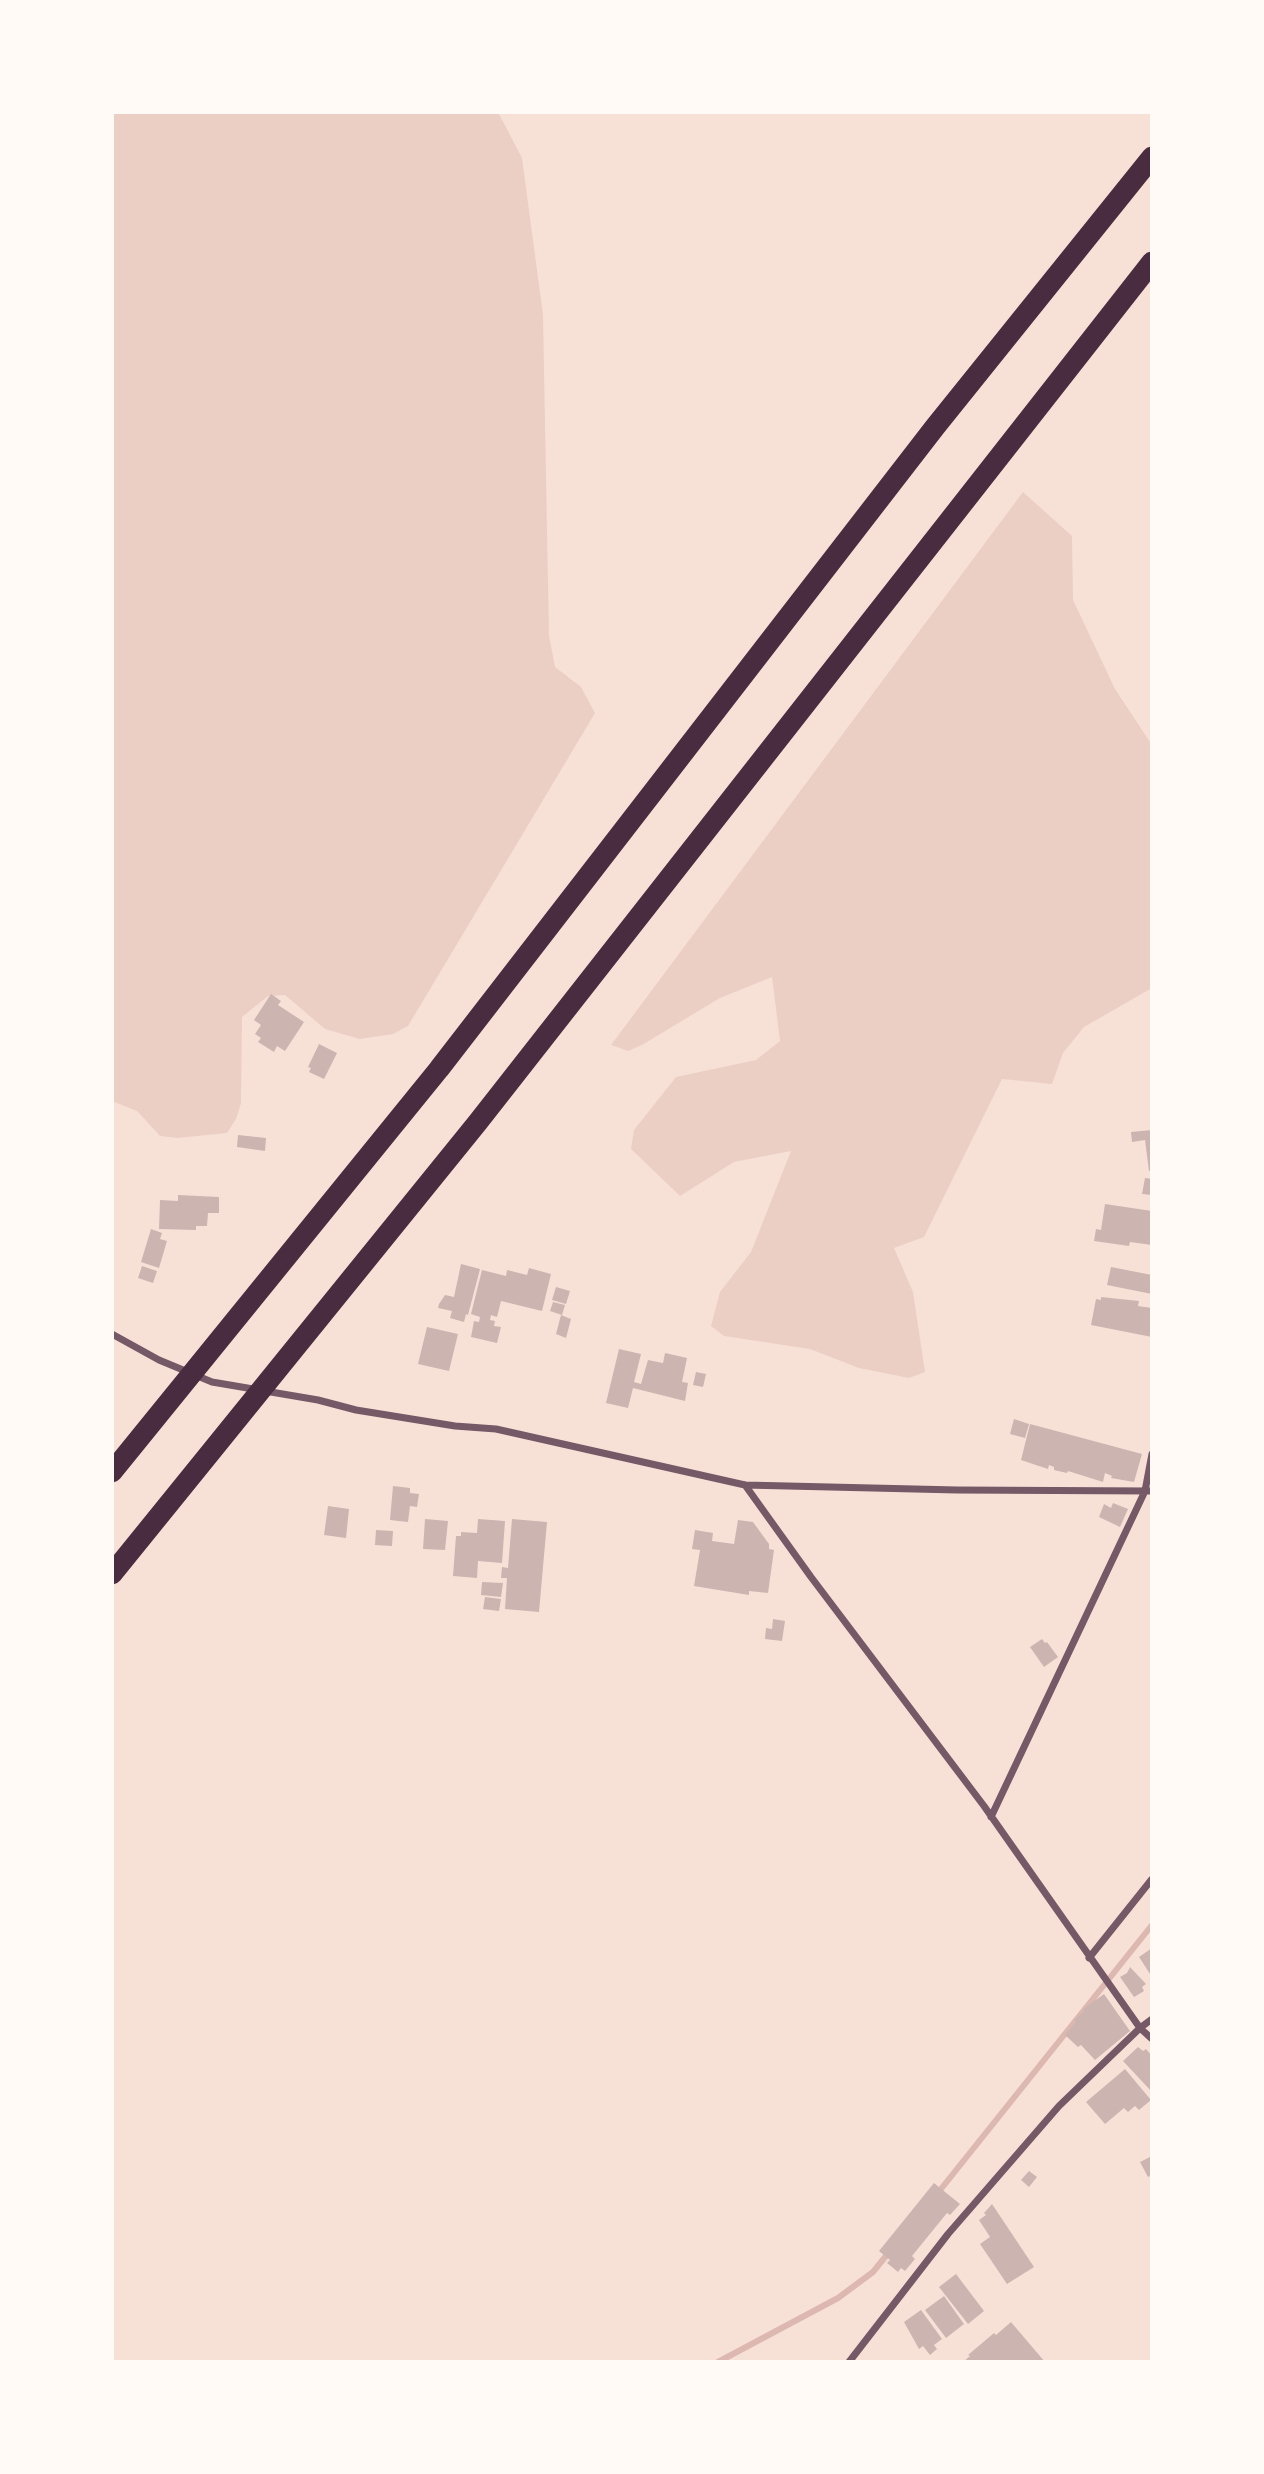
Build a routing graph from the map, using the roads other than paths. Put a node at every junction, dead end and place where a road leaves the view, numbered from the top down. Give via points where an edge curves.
1 (1152, 156) edge
2 (1152, 262) edge
3 (112, 1334) edge
4 (1152, 1454) edge
5 (112, 1472) edge
6 (745, 1485) junction
7 (1148, 1491) edge
8 (112, 1574) edge
9 (991, 1817) junction
10 (1152, 1879) edge
11 (1089, 1958) junction
12 (1152, 2019) edge
13 (1140, 2028) junction
14 (1152, 2039) edge
15 (849, 2362) edge

1 - 5 highway via 935,427 439,1069
2 - 8 highway via 478,1122
3 - 6 street via 212,1382 356,1410 496,1429
4 - 7 street
6 - 7 street
6 - 9 street
7 - 9 street
9 - 11 street
10 - 11 street
11 - 13 street
12 - 13 street
13 - 14 street
13 - 15 street via 1042,2126 948,2234

